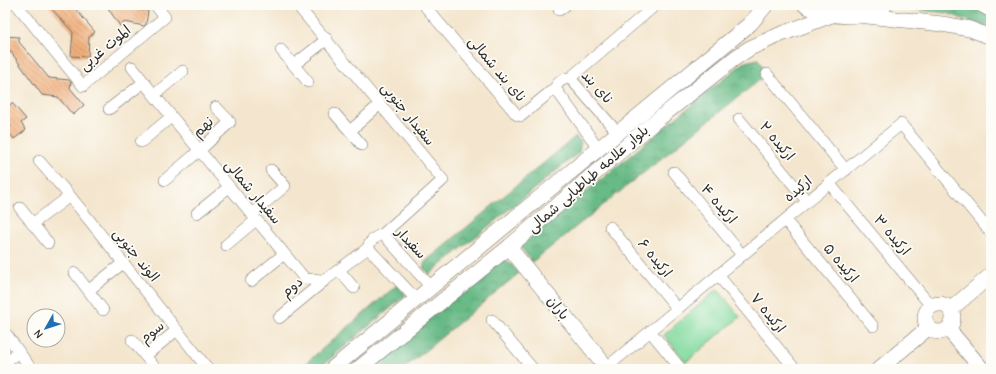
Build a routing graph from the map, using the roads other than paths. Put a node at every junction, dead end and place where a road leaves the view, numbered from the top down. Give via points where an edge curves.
1 (17, 5) edge
2 (155, 5) edge
3 (297, 5) edge
4 (424, 5) edge
5 (649, 5) edge
6 (766, 5) edge
7 (805, 5) edge
8 (885, 5) edge
9 (982, 5) edge
10 (991, 10) edge
11 (832, 15) junction
12 (858, 15) junction
13 (991, 37) edge
14 (327, 39) junction
15 (281, 50) dead end
16 (294, 65) junction
17 (132, 67) dead end
18 (183, 71) dead end
19 (767, 74) dead end
20 (570, 78) junction
21 (144, 82) junction
22 (308, 82) dead end
23 (555, 88) junction
24 (154, 95) junction
25 (380, 104) junction
26 (216, 107) dead end
27 (109, 109) dead end
28 (335, 114) dead end
29 (171, 117) junction
30 (739, 119) dead end
31 (350, 131) junction
32 (618, 133) junction
33 (141, 142) dead end
34 (362, 145) dead end
35 (599, 149) junction
36 (200, 151) junction
37 (39, 161) dead end
38 (271, 170) dead end
39 (846, 170) junction
40 (674, 172) dead end
41 (164, 180) dead end
42 (829, 183) junction
43 (229, 187) junction
44 (70, 196) junction
45 (807, 201) junction
46 (20, 208) dead end
47 (197, 213) dead end
48 (254, 217) junction
49 (785, 220) junction
50 (32, 224) junction
51 (610, 227) dead end
52 (991, 233) edge
53 (383, 234) junction
54 (48, 243) dead end
55 (226, 245) dead end
56 (508, 247) junction
57 (368, 248) junction
58 (284, 254) junction
59 (742, 255) junction
60 (123, 263) junction
61 (339, 270) junction
62 (75, 272) dead end
63 (718, 275) junction
64 (991, 275) edge
65 (325, 280) junction
66 (251, 281) dead end
67 (431, 287) junction
68 (354, 288) dead end
69 (89, 290) junction
70 (417, 300) junction
71 (931, 306) junction
72 (678, 308) junction
73 (951, 309) junction
74 (102, 310) dead end
75 (279, 318) dead end
76 (492, 320) dead end
77 (873, 326) dead end
78 (928, 328) junction
79 (177, 330) junction
80 (948, 330) junction
81 (650, 331) junction
82 (7, 335) dead end
83 (132, 340) dead end
84 (19, 352) junction
85 (145, 356) junction
86 (5, 362) edge
87 (29, 366) dead end
88 (204, 368) edge
89 (607, 368) edge
90 (156, 369) edge
91 (332, 369) edge
92 (358, 369) edge
93 (533, 369) edge
94 (681, 369) edge
95 (795, 369) edge
96 (879, 369) edge
97 (982, 369) edge

1 - 2 street, الموت غربی via 83,86 165,17
3 - 14 street, سفیدار جنوبی
4 - 23 street, نای بند شمالی via 517,116 521,116
5 - 20 street via 652,8
6 - 32 main road, بلوار علامه طباطبایی شمالی via 751,23
7 - 11 main road
8 - 12 main road
9 - 10 main road
11 - 12 main road
11 - 56 main road, بلوار علامه طباطبایی شمالی via 779,35 735,58 652,124
12 - 13 main road via 942,24 970,29
14 - 16 street
14 - 25 street, سفیدار جنوبی
15 - 16 street
16 - 22 street
17 - 21 street, سفیدار شمالی
18 - 24 street
19 - 39 street
20 - 23 street, نای بند via 562,79
20 - 32 street, نای بند
21 - 24 street, سفیدار شمالی
21 - 27 street
23 - 35 street
24 - 29 street, سفیدار شمالی
25 - 31 street
25 - 53 street, سفیدار جنوبی via 442,180
26 - 36 street, نهم via 230,122
28 - 31 street
29 - 33 street
29 - 36 street, سفیدار شمالی
30 - 45 street, ارکیده ۲
31 - 34 street
32 - 35 main road, بلوار علامه طباطبایی شمالی
35 - 67 main road, بلوار علامه طباطبایی شمالی
36 - 41 street
36 - 43 street, سفیدار شمالی
37 - 44 street, الوند جنوبی
38 - 48 street via 285,186
39 - 42 street, ارکیده
39 - 52 street, ارکیده via 901,124
40 - 59 street, ارکیده ۴
42 - 45 street, ارکیده
42 - 71 street, ارکیده ۳
43 - 47 street
43 - 48 street, سفیدار شمالی
44 - 50 street
44 - 60 street, الوند جنوبی
45 - 49 street, ارکیده
46 - 50 street
48 - 55 street
48 - 58 street, سفیدار شمالی
49 - 59 street, ارکیده
49 - 77 street, ارکیده ۵
50 - 54 street
51 - 72 street, ارکیده ۶
53 - 57 street, سفیدار via 375,237
53 - 67 street, سفیدار
56 - 89 main road, باران
56 - 92 main road, بلوار علامه طباطبایی شمالی
57 - 61 street
57 - 70 street
58 - 65 street, سفیدار شمالی via 305,279
58 - 66 street
59 - 63 street, ارکیده
60 - 69 street
60 - 79 street, الوند جنوبی
61 - 65 street
61 - 68 street
62 - 69 street
63 - 72 street, ارکیده
63 - 95 street, ارکیده ۷
64 - 73 main road
65 - 75 street, دوم
67 - 70 main road, بلوار علامه طباطبایی شمالی
69 - 74 street
70 - 91 main road, بلوار علامه طباطبایی شمالی
71 - 73 main road via 938,304
71 - 78 main road via 925,318
72 - 81 street, ارکیده
73 - 80 main road via 954,316 953,324
76 - 93 street
78 - 80 main road via 940,333
78 - 96 main road
79 - 85 street, سوم
79 - 88 street, الوند جنوبی
80 - 97 main road
81 - 89 street, ارکیده
81 - 94 street
82 - 84 street
83 - 85 street
84 - 86 street
84 - 87 street
85 - 90 street

